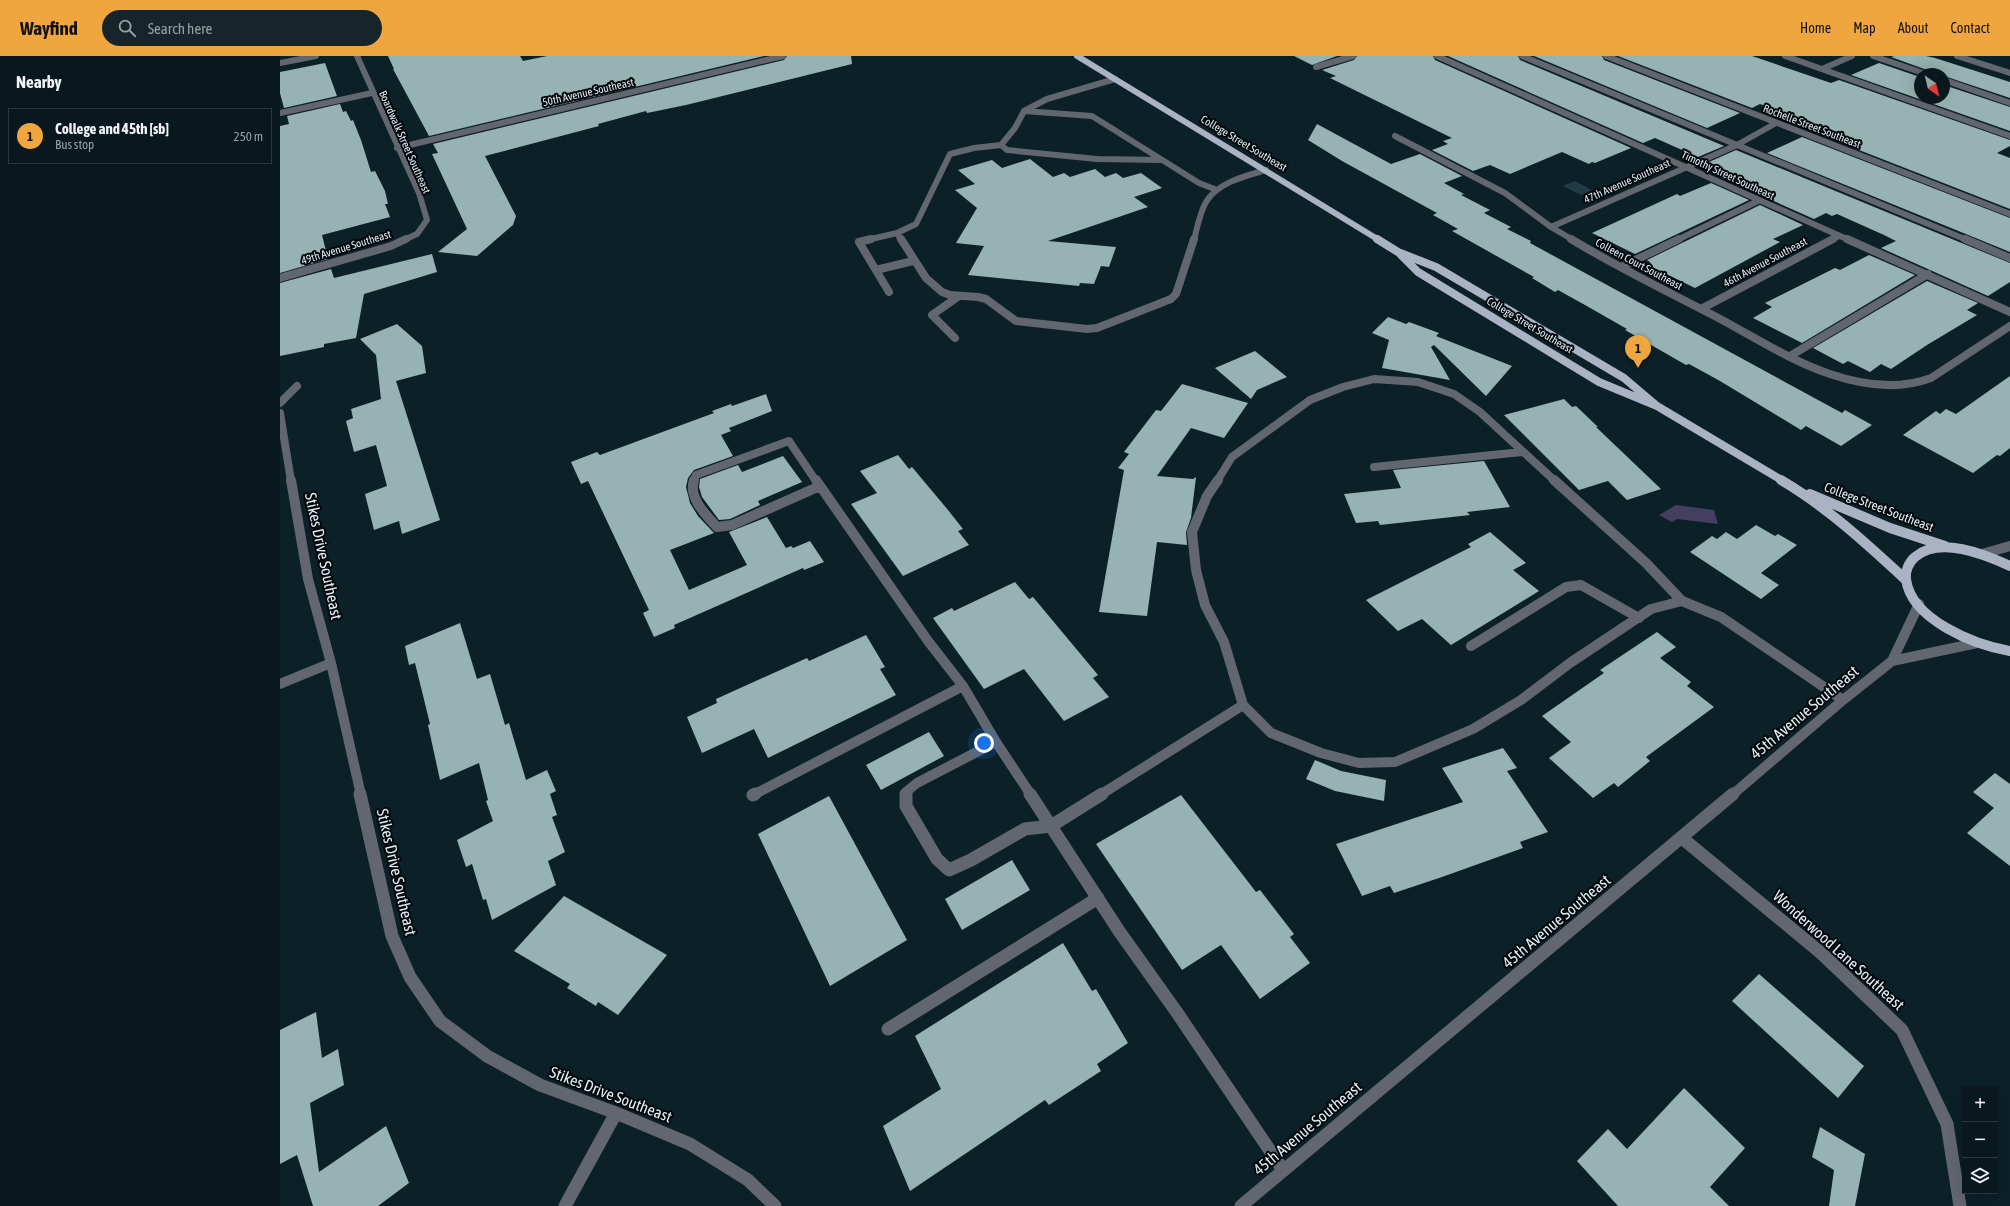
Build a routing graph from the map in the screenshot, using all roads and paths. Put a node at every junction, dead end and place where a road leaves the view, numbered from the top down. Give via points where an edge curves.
1 (316, 56) edge
2 (357, 56) edge
3 (783, 56) edge
4 (1077, 56) edge
5 (1354, 56) edge
6 (1437, 56) edge
7 (1522, 56) edge
8 (1606, 56) edge
9 (1785, 56) edge
10 (1852, 56) edge
11 (1873, 56) edge
12 (1957, 56) edge
13 (280, 63) edge
14 (1316, 67) dead end
15 (1822, 69) junction
16 (1914, 70) edge
17 (2010, 73) edge
18 (1115, 80) junction
19 (1950, 82) edge
20 (372, 93) junction
21 (2010, 103) edge
22 (1024, 111) junction
23 (280, 113) edge
24 (1776, 123) junction
25 (1396, 136) dead end
26 (2010, 136) edge
27 (1002, 145) junction
28 (1737, 145) junction
29 (397, 148) junction
30 (1162, 160) junction
31 (1687, 167) junction
32 (1266, 170) junction
33 (1217, 190) junction
34 (1758, 201) junction
35 (2010, 214) edge
36 (1551, 227) junction
37 (897, 233) junction
38 (417, 234) joint
39 (1839, 236) junction
40 (1398, 252) junction
41 (2010, 258) edge
42 (913, 261) junction
43 (1621, 267) junction
44 (876, 270) junction
45 (1928, 274) junction
46 (280, 278) edge
47 (889, 292) dead end
48 (959, 296) junction
49 (1701, 309) junction
50 (2010, 312) edge
51 (2010, 326) edge
52 (955, 338) dead end
53 (1790, 356) junction
54 (297, 386) dead end
55 (280, 403) edge
56 (1657, 406) junction
57 (280, 414) edge
58 (1522, 452) junction
59 (1374, 467) dead end
60 (820, 486) junction
61 (1799, 490) junction
62 (2010, 546) edge
63 (1950, 548) junction
64 (1982, 554) junction
65 (2010, 566) edge
66 (1906, 580) junction
67 (1682, 601) junction
68 (1918, 604) junction
69 (1639, 618) junction
70 (1978, 643) junction
71 (1471, 646) dead end
72 (2010, 651) edge
73 (1892, 662) junction
74 (331, 663) junction
75 (280, 684) edge
76 (963, 686) junction
77 (1843, 700) junction
78 (1243, 705) junction
79 (996, 742) junction
80 (753, 795) dead end
81 (1051, 826) junction
82 (1682, 838) junction
83 (1098, 898) junction
84 (888, 1029) dead end
85 (616, 1113) junction
86 (1283, 1170) junction
87 (565, 1206) edge
88 (775, 1206) edge
89 (1241, 1206) edge
90 (1960, 1206) edge

1 - 13 street
2 - 20 street, Boardwalk Street Southeast
3 - 29 street, 50th Avenue Southeast
4 - 18 main road, College Street Southeast
5 - 14 street
6 - 31 street, Timothy Street Southeast
7 - 28 street
8 - 24 street, Rochelle Street Southeast
9 - 15 street
10 - 15 street
11 - 16 street
12 - 17 street
15 - 26 street
18 - 22 street via 1047,99
18 - 32 main road, College Street Southeast
19 - 21 street
20 - 23 street
20 - 29 street, Boardwalk Street Southeast
22 - 27 street
22 - 30 street via 1092,116
24 - 28 street, 47th Avenue Southeast
24 - 35 street, Rochelle Street Southeast
25 - 36 street, Colleen Court Southeast via 1505,194
27 - 30 street via 1007,150 1098,159
27 - 37 street via 950,154 916,224
28 - 31 street, 47th Avenue Southeast
28 - 41 street
29 - 38 street, Boardwalk Street Southeast via 419,193 427,220
30 - 33 street
31 - 34 street, Timothy Street Southeast
31 - 36 street, 47th Avenue Southeast
32 - 33 street
32 - 40 main road, College Street Southeast
33 - 48 street via 1206,202 1176,294 1163,303 1097,328 1087,329 1016,321 1007,318 986,300
34 - 39 street, Timothy Street Southeast
34 - 43 street
36 - 43 street, Colleen Court Southeast
37 - 42 street
37 - 44 street via 859,242
38 - 46 street, 49th Avenue Southeast via 392,246
39 - 45 street, Timothy Street Southeast
39 - 49 street, 46th Avenue Southeast
40 - 56 main road, College Street Southeast via 1436,267 1617,374
40 - 56 main road, College Street Southeast via 1418,272 1599,382
42 - 44 street
42 - 48 street via 933,285 948,294
43 - 49 street, Colleen Court Southeast
44 - 47 street
45 - 50 street, Timothy Street Southeast
45 - 53 street
48 - 52 street via 932,315
49 - 53 street, Colleen Court Southeast
51 - 53 street, Colleen Court Southeast via 1931,378 1917,383 1864,383 1836,376
54 - 55 street
56 - 61 main road, College Street Southeast
57 - 74 street, Stikes Drive Southeast via 308,579
58 - 59 street
58 - 67 street via 1646,563
58 - 78 street via 1480,412 1454,394 1418,382 1374,379 1343,387 1310,400 1232,457 1207,496 1192,532 1196,570 1205,605 1224,642
60 - 60 street via 789,441 696,475 692,481 693,494 718,527 732,525
60 - 76 street
61 - 63 main road, College Street Southeast via 1890,528
61 - 66 main road, College Street Southeast via 1867,544
62 - 64 street
63 - 64 main road
63 - 66 main road via 1923,552 1914,558 1907,567
64 - 65 main road
66 - 68 main road
67 - 69 street via 1651,609
67 - 77 street via 1721,617
68 - 70 main road via 1940,624
68 - 73 street, 45th Avenue Southeast
69 - 71 street via 1581,585 1566,587
69 - 78 street via 1570,663 1521,700 1473,729 1395,762 1359,763 1321,753 1270,733
70 - 72 main road
70 - 73 street, 45th Avenue Southeast
73 - 77 street, 45th Avenue Southeast
74 - 75 street
74 - 85 street, Stikes Drive Southeast via 392,936 410,977 440,1020 487,1056 540,1085
76 - 79 street
76 - 80 street
77 - 82 street, 45th Avenue Southeast
78 - 81 street
79 - 81 street
79 - 81 street via 917,783 906,792 906,806 937,859 949,870 1025,829
81 - 83 street
82 - 86 street, 45th Avenue Southeast
82 - 90 street, Wonderwood Lane Southeast via 1821,953 1902,1030 1947,1124
83 - 84 street
83 - 86 street
85 - 87 street
85 - 88 street, Stikes Drive Southeast via 690,1144 748,1180
86 - 89 street, 45th Avenue Southeast

